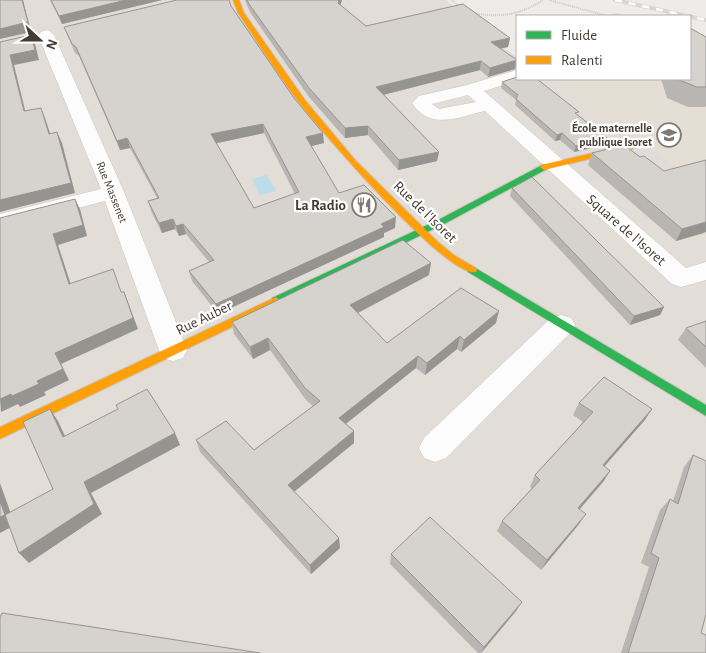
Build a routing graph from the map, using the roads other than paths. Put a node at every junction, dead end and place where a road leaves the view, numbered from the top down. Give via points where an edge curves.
1 (236, 0) edge
2 (46, 35) dead end
3 (516, 75) edge
4 (472, 89) junction
5 (489, 105) junction
6 (644, 143) dead end
7 (552, 164) junction
8 (113, 192) junction
9 (0, 221) edge
10 (422, 231) junction
11 (706, 271) edge
12 (561, 325) junction
13 (173, 350) junction
14 (706, 411) edge
15 (0, 433) edge
16 (435, 448) dead end

1 - 10 street, Rue de l'Isoret via 241,13 302,102 353,163
2 - 8 street, Rue Massenet
3 - 4 street
4 - 5 street, Square de l'Isoret
4 - 5 street via 421,103 430,113 439,115
5 - 7 street, Square de l'Isoret
6 - 7 street
7 - 10 street
7 - 11 street, Square de l'Isoret via 681,278
8 - 9 street
8 - 13 street, Rue Massenet
10 - 12 street, Rue de l'Isoret via 450,256
10 - 13 street, Rue Auber
12 - 14 street, Rue de l'Isoret
12 - 16 street
13 - 15 street, Rue Auber

